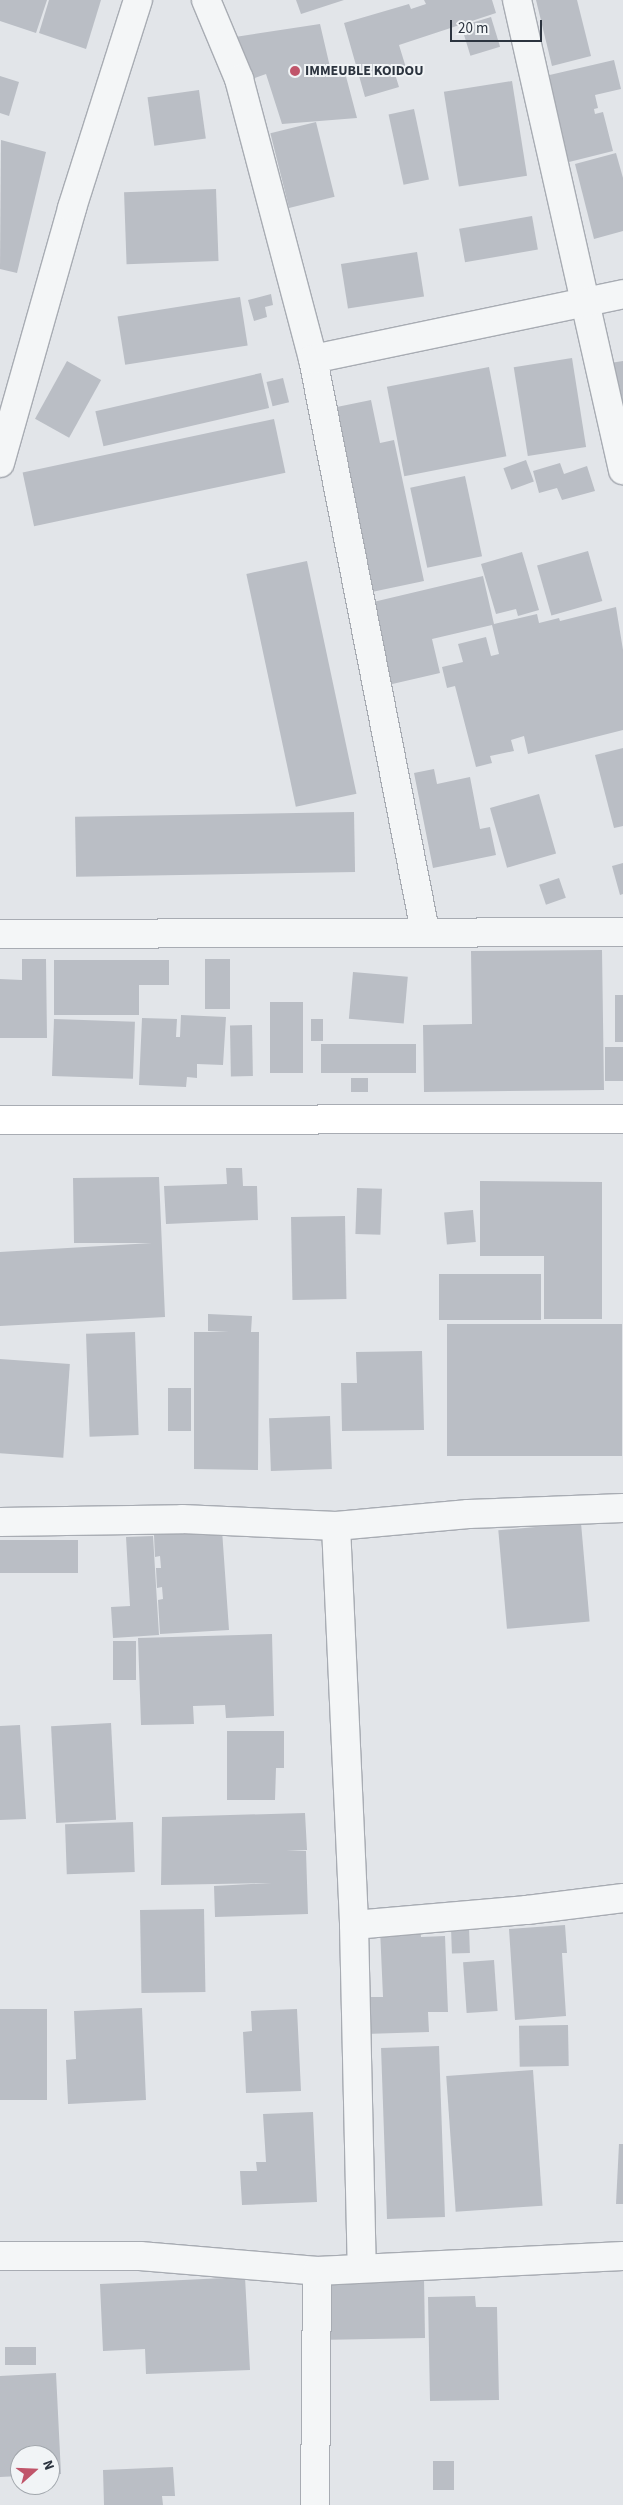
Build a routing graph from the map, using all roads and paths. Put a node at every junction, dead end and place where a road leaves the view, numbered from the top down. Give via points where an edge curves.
1 (138, 0) edge
2 (206, 0) edge
3 (517, 0) edge
4 (623, 294) edge
5 (587, 301) junction
6 (313, 359) junction
7 (0, 463) edge
8 (623, 470) edge
9 (426, 931) junction
10 (623, 932) edge
11 (0, 934) edge
12 (623, 1119) edge
13 (0, 1120) edge
14 (623, 1508) edge
15 (0, 1522) edge
16 (336, 1526) junction
17 (623, 1898) edge
18 (354, 1925) junction
19 (0, 2256) edge
20 (623, 2256) edge
21 (362, 2268) junction
22 (317, 2271) junction
23 (315, 2505) edge

1 - 7 street via 72,208
2 - 6 street via 239,79
3 - 5 street
4 - 5 street
5 - 6 street
5 - 8 street
6 - 9 street
9 - 10 street
9 - 11 street
12 - 13 street
14 - 16 street via 468,1514
15 - 16 street via 182,1519
16 - 18 street
17 - 18 street
18 - 21 street
19 - 22 street via 140,2256
20 - 21 street
21 - 22 street
22 - 23 street

